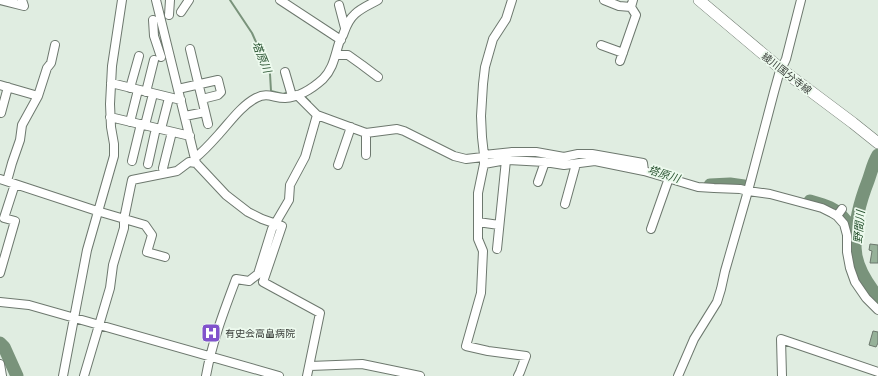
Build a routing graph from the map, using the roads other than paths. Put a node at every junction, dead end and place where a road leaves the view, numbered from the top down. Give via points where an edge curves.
1 (0, 0) edge
2 (22, 0) edge
3 (122, 0) edge
4 (156, 0) edge
5 (170, 0) edge
6 (189, 0) edge
7 (280, 0) edge
8 (378, 0) edge
9 (512, 0) edge
10 (604, 0) edge
11 (699, 0) edge
12 (801, 0) edge
13 (632, 3) edge
14 (339, 5) dead end
15 (181, 12) dead end
16 (169, 15) dead end
17 (153, 20) dead end
18 (345, 28) junction
19 (340, 40) junction
20 (55, 45) dead end
21 (601, 45) dead end
22 (190, 49) dead end
23 (623, 53) junction
24 (336, 55) junction
25 (139, 56) dead end
26 (620, 62) dead end
27 (781, 69) junction
28 (285, 72) dead end
29 (378, 77) dead end
30 (111, 84) junction
31 (198, 84) junction
32 (4, 86) edge
33 (178, 89) junction
34 (142, 91) junction
35 (293, 94) junction
36 (38, 96) junction
37 (169, 98) junction
38 (202, 99) junction
39 (181, 100) junction
40 (205, 112) junction
41 (1, 113) edge
42 (317, 115) junction
43 (185, 116) junction
44 (110, 117) junction
45 (130, 122) junction
46 (208, 124) dead end
47 (143, 125) junction
48 (350, 127) junction
49 (159, 128) junction
50 (172, 132) junction
51 (366, 133) junction
52 (190, 136) junction
53 (878, 142) edge
54 (578, 154) junction
55 (484, 155) junction
56 (366, 156) dead end
57 (196, 160) junction
58 (506, 160) junction
59 (132, 161) dead end
60 (545, 162) junction
61 (579, 163) junction
62 (148, 164) dead end
63 (484, 164) junction
64 (338, 165) dead end
65 (163, 168) dead end
66 (644, 171) junction
67 (669, 178) junction
68 (7, 181) edge
69 (538, 182) dead end
70 (748, 191) junction
71 (565, 204) dead end
72 (97, 211) junction
73 (124, 219) junction
74 (478, 222) junction
75 (276, 224) junction
76 (499, 225) junction
77 (651, 229) dead end
78 (497, 249) dead end
79 (165, 257) dead end
80 (0, 273) edge
81 (0, 302) edge
82 (878, 310) edge
83 (74, 318) junction
84 (98, 324) junction
85 (209, 356) junction
86 (0, 364) edge
87 (310, 366) junction
88 (878, 372) edge
89 (2, 376) edge
90 (63, 376) edge
91 (84, 376) edge
92 (206, 376) edge
93 (280, 376) edge
94 (307, 376) edge
95 (420, 376) edge
96 (518, 376) edge
97 (678, 376) edge
98 (782, 376) edge

1 - 2 street via 24,6
3 - 30 street
4 - 33 street
5 - 16 street
6 - 15 street
7 - 19 street
8 - 18 street via 356,13
9 - 55 street via 506,19 493,39 485,67 481,116
10 - 13 street via 619,6
11 - 27 main road, 綾川国分寺線
12 - 27 street via 786,59
13 - 23 street via 636,15
14 - 18 street
17 - 34 street via 157,59
18 - 19 street
19 - 24 street
20 - 36 street
21 - 23 street
22 - 31 street
23 - 26 street
24 - 29 street via 348,55
24 - 35 street via 324,78 309,90
25 - 34 street
27 - 53 main road, 綾川国分寺線
27 - 70 street
28 - 35 street
30 - 34 street
30 - 44 street
31 - 33 street
31 - 38 street
31 - 38 street via 218,80 221,92
32 - 36 street
32 - 41 street
33 - 39 street
34 - 37 street
34 - 45 street
34 - 47 street
35 - 42 street
35 - 57 street via 285,98 266,95 248,102
36 - 68 street via 22,125
37 - 39 street
37 - 49 street
38 - 40 street
39 - 43 street
40 - 43 street
40 - 46 street
42 - 48 street
42 - 75 street via 305,157 290,185 289,200
43 - 52 street
44 - 45 street
44 - 72 street via 114,156
45 - 47 street
47 - 49 street
47 - 59 street
48 - 51 street
48 - 64 street
49 - 50 street
49 - 62 street
50 - 52 street
50 - 65 street
51 - 55 street via 397,129 454,156 466,159
51 - 56 street
52 - 57 street
54 - 55 street via 564,157 536,152
54 - 61 street
54 - 66 street via 643,163
55 - 63 street
57 - 73 street via 177,171 132,180
57 - 75 street via 226,195 248,212
58 - 60 street
58 - 63 street
58 - 76 street
60 - 61 street via 564,165
60 - 69 street
61 - 66 street via 595,161
61 - 71 street
63 - 74 street via 478,192
66 - 67 street
67 - 70 street via 698,187 740,188
67 - 77 street
68 - 72 street
68 - 80 street via 4,218 15,221
70 - 82 street via 800,201 839,213 847,235 850,268 866,298
70 - 97 street via 717,302 694,339
72 - 73 street
72 - 83 street
73 - 79 street via 145,225 152,235 147,252
73 - 84 street via 110,288
74 - 76 street
74 - 96 street via 478,239 483,251 481,293 466,346 488,352 526,356
75 - 85 street via 272,229 258,274 249,281 236,279
75 - 87 street via 282,226 263,282 320,314
76 - 78 street
81 - 83 street via 29,305
83 - 84 street
83 - 90 street
84 - 85 street
84 - 91 street
85 - 92 street
85 - 93 street
86 - 89 street
87 - 94 street
87 - 95 street via 362,364
88 - 98 street via 781,339

